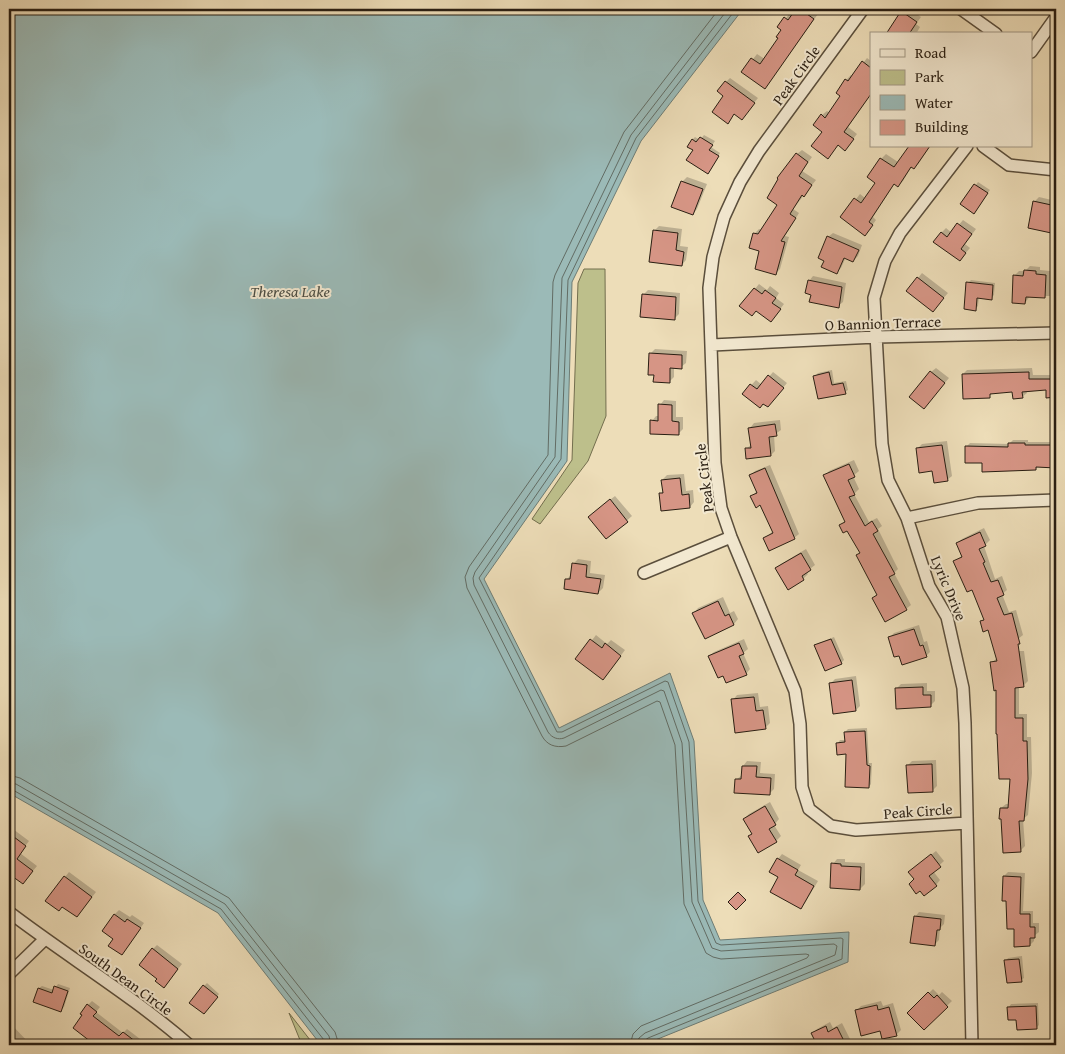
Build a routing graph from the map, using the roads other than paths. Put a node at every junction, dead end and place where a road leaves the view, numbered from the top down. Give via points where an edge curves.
1 (863, 9) edge
2 (960, 9) edge
3 (1056, 17) edge
4 (993, 32) edge
5 (1032, 51) edge
6 (965, 148) edge
7 (986, 148) edge
8 (1056, 170) edge
9 (1056, 333) edge
10 (876, 337) junction
11 (712, 345) junction
12 (1056, 500) edge
13 (907, 518) junction
14 (731, 537) junction
15 (644, 573) dead end
16 (967, 823) junction
17 (9, 912) edge
18 (45, 940) junction
19 (9, 974) edge
20 (188, 1045) edge
21 (972, 1045) edge

1 - 11 street, Peak Circle via 759,151 724,217 709,288
2 - 4 street
3 - 5 street
6 - 10 street, Lyric Drive via 900,234 885,261 874,298
7 - 8 street via 1009,165
9 - 10 street, O Bannion Terrace
10 - 11 street, O Bannion Terrace
10 - 13 street, Lyric Drive via 882,444 888,480
11 - 14 street, Peak Circle via 715,463 721,508
12 - 13 street via 978,503
13 - 16 street, Lyric Drive via 929,586 947,617 963,688
14 - 15 street
14 - 16 street, Peak Circle via 795,691 800,724 802,788 809,809 831,826 856,830
16 - 21 street, Lyric Drive
17 - 18 street, South Dean Circle
18 - 19 street
18 - 20 street, South Dean Circle via 162,1021

